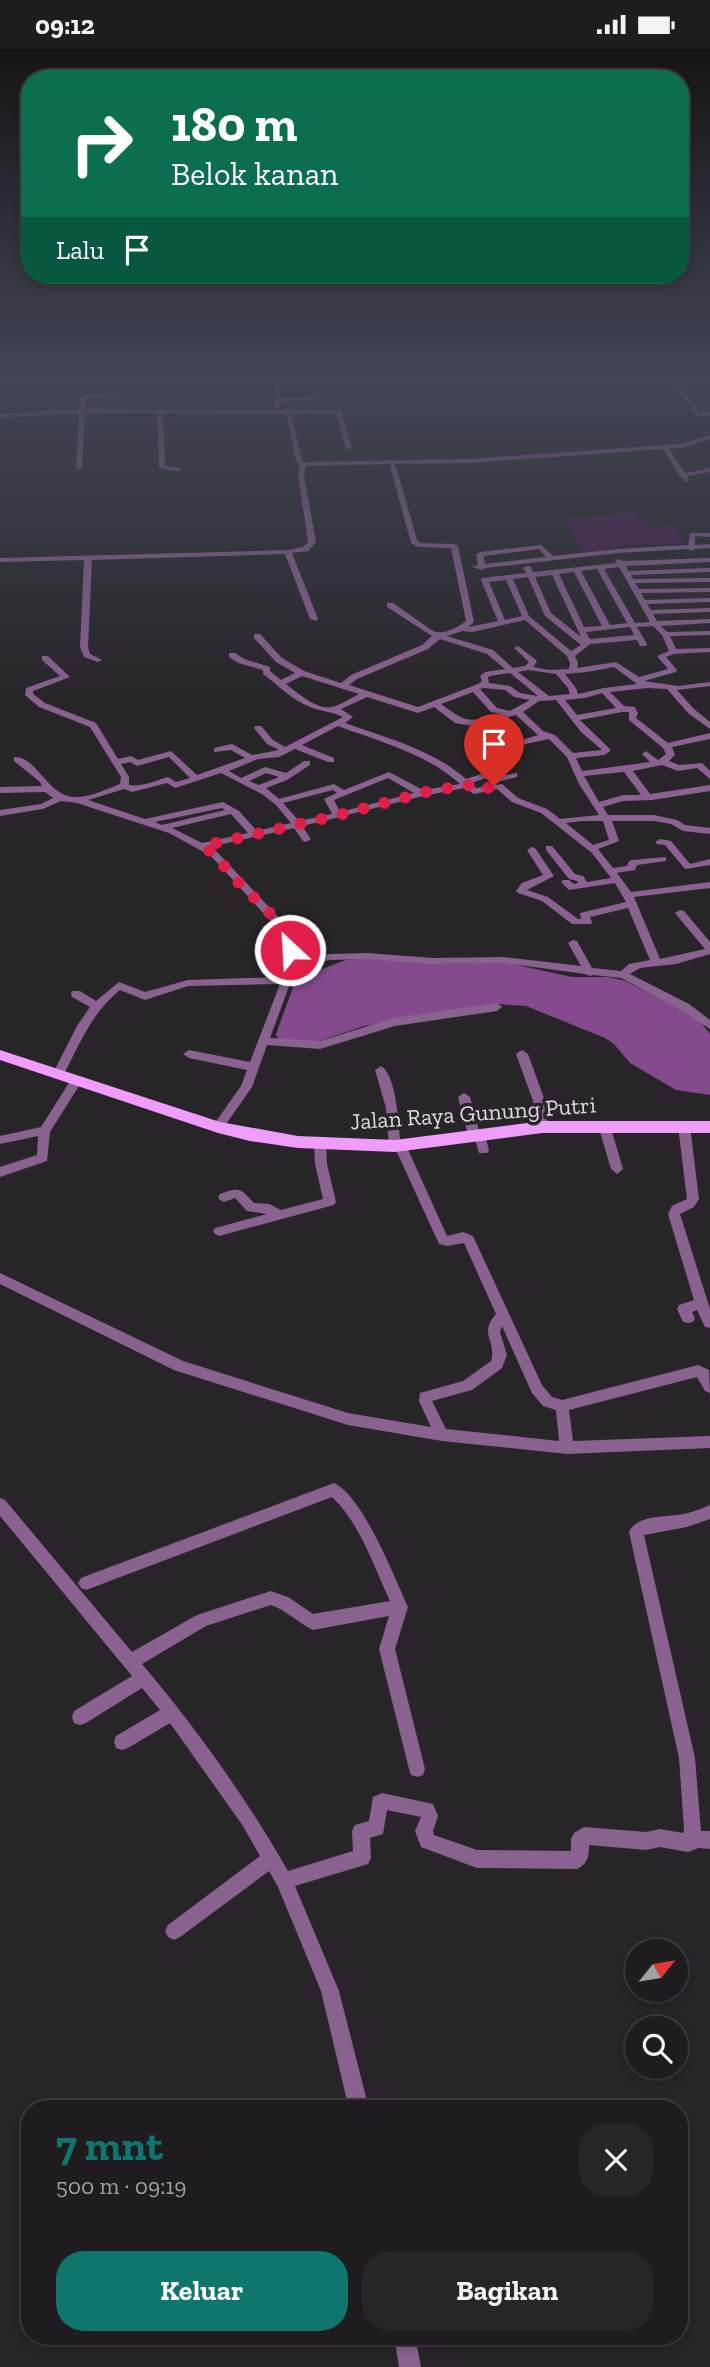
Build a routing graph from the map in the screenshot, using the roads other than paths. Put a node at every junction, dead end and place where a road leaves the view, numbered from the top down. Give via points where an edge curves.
1 (304, 486) edge
2 (399, 486) edge
3 (710, 527) edge
4 (692, 534) junction
5 (710, 535) edge
6 (710, 547) edge
7 (691, 548) junction
8 (288, 552) junction
9 (616, 552) junction
10 (88, 558) junction
11 (551, 558) junction
12 (0, 560) edge
13 (710, 560) edge
14 (524, 562) junction
15 (599, 567) junction
16 (626, 567) junction
17 (577, 570) junction
18 (710, 570) edge
19 (555, 572) junction
20 (531, 575) junction
21 (508, 577) junction
22 (710, 580) edge
23 (635, 581) junction
24 (710, 590) edge
25 (639, 591) junction
26 (710, 600) edge
27 (646, 602) junction
28 (390, 605) dead end
29 (710, 610) edge
30 (652, 612) junction
31 (548, 614) junction
32 (525, 617) junction
33 (314, 619) dead end
34 (710, 621) edge
35 (503, 623) junction
36 (657, 624) junction
37 (631, 625) junction
38 (461, 628) junction
39 (607, 628) junction
40 (582, 630) junction
41 (710, 633) edge
42 (665, 634) junction
43 (439, 635) junction
44 (257, 636) dead end
45 (586, 644) junction
46 (518, 648) dead end
47 (710, 650) edge
48 (673, 652) junction
49 (232, 655) dead end
50 (571, 655) junction
51 (44, 658) dead end
52 (98, 660) dead end
53 (282, 663) junction
54 (668, 664) junction
55 (528, 668) junction
56 (267, 670) junction
57 (512, 670) junction
58 (572, 671) junction
59 (559, 672) junction
60 (628, 672) junction
61 (301, 673) junction
62 (281, 683) junction
63 (642, 683) junction
64 (343, 686) junction
65 (479, 687) junction
66 (669, 687) junction
67 (708, 687) edge
68 (604, 690) junction
69 (368, 693) junction
70 (575, 697) junction
71 (553, 698) junction
72 (537, 699) junction
73 (435, 704) junction
74 (334, 709) junction
75 (622, 709) junction
76 (514, 713) junction
77 (710, 714) edge
78 (699, 717) junction
79 (576, 718) junction
80 (338, 723) junction
81 (476, 724) junction
82 (710, 726) edge
83 (258, 728) dead end
84 (690, 729) dead end
85 (548, 735) junction
86 (485, 736) dead end
87 (705, 737) edge
88 (519, 744) dead end
89 (667, 746) junction
90 (289, 747) junction
91 (217, 750) dead end
92 (646, 754) dead end
93 (571, 756) junction
94 (256, 757) junction
95 (17, 759) dead end
96 (331, 760) dead end
97 (116, 762) junction
98 (307, 763) dead end
99 (660, 763) junction
100 (627, 769) junction
101 (222, 770) junction
102 (291, 774) junction
103 (578, 774) junction
104 (514, 775) dead end
105 (710, 776) edge
106 (195, 779) junction
107 (240, 781) junction
108 (466, 784) junction
109 (124, 786) junction
110 (260, 788) junction
111 (710, 788) edge
112 (47, 789) junction
113 (0, 790) edge
114 (343, 793) junction
115 (421, 793) junction
116 (650, 796) junction
117 (60, 798) junction
118 (78, 800) junction
119 (277, 802) junction
120 (598, 804) junction
121 (233, 811) junction
122 (0, 813) edge
123 (338, 815) junction
124 (654, 818) junction
125 (607, 820) junction
126 (317, 821) junction
127 (143, 822) junction
128 (556, 822) junction
129 (297, 825) junction
130 (160, 828) junction
131 (708, 829) edge
132 (326, 831) dead end
133 (255, 835) junction
134 (306, 839) dead end
135 (660, 842) dead end
136 (203, 846) junction
137 (549, 848) dead end
138 (592, 848) junction
139 (532, 850) dead end
140 (663, 859) dead end
141 (710, 862) edge
142 (611, 871) junction
143 (618, 880) junction
144 (566, 882) dead end
145 (584, 885) junction
146 (710, 885) edge
147 (629, 900) junction
148 (680, 913) dead end
149 (573, 943) dead end
150 (710, 950) edge
151 (657, 963) junction
152 (291, 968) junction
153 (590, 973) junction
154 (623, 975) junction
155 (287, 980) junction
156 (76, 993) dead end
157 (97, 1006) junction
158 (497, 1007) dead end
159 (710, 1025) edge
160 (265, 1041) junction
161 (189, 1054) dead end
162 (522, 1054) dead end
163 (0, 1055) edge
164 (253, 1067) junction
165 (381, 1070) dead end
166 (58, 1075) junction
167 (76, 1081) junction
168 (464, 1097) dead end
169 (604, 1125) junction
170 (684, 1126) junction
171 (218, 1127) junction
172 (542, 1127) junction
173 (710, 1127) edge
174 (44, 1132) junction
175 (0, 1140) edge
176 (479, 1140) junction
177 (320, 1144) junction
178 (398, 1146) junction
179 (617, 1169) dead end
180 (0, 1172) edge
181 (224, 1197) dead end
182 (280, 1215) junction
183 (219, 1231) dead end
184 (0, 1278) edge
185 (701, 1303) junction
186 (503, 1315) junction
187 (688, 1318) dead end
188 (710, 1323) edge
189 (710, 1387) edge
190 (562, 1406) junction
191 (442, 1435) junction
192 (710, 1442) edge
193 (566, 1448) junction
194 (0, 1505) edge
195 (710, 1512) edge
196 (86, 1583) dead end
197 (400, 1607) junction
198 (131, 1662) junction
199 (144, 1678) junction
200 (172, 1712) junction
201 (79, 1717) dead end
202 (122, 1742) dead end
203 (417, 1769) dead end
204 (710, 1840) edge
205 (688, 1843) junction
206 (271, 1859) junction
207 (284, 1881) junction
208 (174, 1931) dead end
209 (357, 2100) edge
210 (406, 2345) edge
211 (410, 2367) edge

1 - 8 street via 312,542 305,549
2 - 38 street via 414,541 454,546 470,619
3 - 4 street via 693,528
4 - 5 street
4 - 7 street
6 - 7 street
7 - 9 street
8 - 10 street
8 - 33 street
9 - 11 street
9 - 14 street
9 - 16 street
10 - 12 street
10 - 52 street via 84,647 87,655
11 - 14 street
11 - 14 street via 541,547 480,554 482,567
13 - 16 street
14 - 20 street
15 - 16 street
15 - 17 street
15 - 37 street
16 - 18 street
16 - 23 street
16 - 25 street
17 - 19 street
17 - 39 street
19 - 20 street
19 - 40 street
20 - 21 street
20 - 31 street
21 - 32 street
21 - 35 street via 485,580
22 - 23 street
23 - 25 street
24 - 25 street
25 - 27 street
25 - 36 street
26 - 27 street
27 - 30 street
28 - 43 street
29 - 30 street
30 - 36 street
31 - 32 street
31 - 45 street
32 - 35 street
32 - 50 street
34 - 36 street
35 - 38 street
36 - 37 street
36 - 42 street
37 - 39 street
37 - 45 street via 641,641
38 - 43 street
39 - 40 street
40 - 45 street
41 - 42 street
42 - 48 street
43 - 57 street via 490,652
43 - 64 street via 425,647
44 - 53 street
45 - 50 street
46 - 55 street via 533,662
47 - 48 street
48 - 54 street via 661,656
49 - 56 street
50 - 58 street
51 - 97 street via 66,677 29,689 29,695 42,705 93,725
53 - 56 street
53 - 61 street
54 - 60 street
54 - 63 street via 674,670
55 - 57 street
55 - 59 street
56 - 62 street
57 - 65 street via 485,675 486,681
57 - 71 street via 535,691
58 - 59 street
58 - 60 street via 616,664
59 - 70 street
60 - 63 street
61 - 62 street
61 - 64 street
62 - 74 street via 304,702
63 - 66 street
63 - 68 street
64 - 69 street
65 - 72 street via 507,688
65 - 73 street
65 - 76 street via 494,710
66 - 67 street
66 - 78 street
68 - 70 street
68 - 75 street
69 - 73 street via 417,713
69 - 74 street
70 - 71 street
71 - 72 street
71 - 79 street
72 - 76 street
73 - 81 street via 462,723
74 - 80 street via 349,716
75 - 79 street
75 - 89 street via 632,709 631,717 639,727
76 - 81 street
76 - 85 street
77 - 78 street
78 - 82 street
79 - 93 street via 607,751
80 - 90 street
80 - 108 street via 431,758
81 - 86 street
83 - 90 street via 270,742
84 - 87 street
85 - 88 street
85 - 93 street
87 - 89 street
89 - 99 street via 671,755
90 - 94 street via 276,755
90 - 96 street
91 - 94 street via 232,747
92 - 99 street
93 - 103 street
94 - 101 street
94 - 102 street
95 - 112 street via 44,781
97 - 106 street via 131,759 137,764 171,754
97 - 109 street via 125,777
98 - 102 street
99 - 100 street
99 - 105 street via 678,768 699,765
100 - 103 street
100 - 116 street
101 - 106 street
101 - 107 street
102 - 107 street via 265,770
102 - 110 street
103 - 120 street
104 - 108 street via 493,780 488,775
106 - 109 street via 175,785 168,780 132,789
107 - 110 street
108 - 115 street
108 - 128 street via 476,791 499,786
109 - 118 street
110 - 119 street
111 - 116 street
112 - 113 street
112 - 117 street
114 - 115 street via 388,775
114 - 119 street via 334,787
114 - 123 street via 329,801
115 - 123 street
116 - 120 street
116 - 124 street via 657,807
117 - 118 street
117 - 122 street
118 - 127 street
119 - 129 street
120 - 125 street
121 - 127 street via 214,806
121 - 130 street
121 - 133 street
123 - 126 street
124 - 125 street
124 - 131 street via 682,828
125 - 128 street
125 - 138 street via 614,841
126 - 129 street
126 - 132 street
127 - 130 street
128 - 138 street
129 - 133 street
129 - 134 street
130 - 136 street
133 - 136 street
135 - 141 street via 668,843 688,867
136 - 152 street via 281,926 292,953
137 - 145 street
138 - 142 street
139 - 147 street via 549,876 521,891 545,899 576,922 587,922 584,915
140 - 142 street
142 - 143 street
143 - 145 street
143 - 147 street
144 - 145 street via 572,888
146 - 147 street
147 - 151 street
148 - 150 street
149 - 153 street
150 - 151 street
151 - 154 street via 632,967
152 - 153 street via 329,957 367,956 504,960
152 - 155 street
153 - 154 street
154 - 159 street
155 - 157 street via 188,983 145,996 119,986
155 - 160 street
156 - 157 street
157 - 166 street via 77,1032
158 - 160 street via 394,1022 320,1045
160 - 164 street
161 - 164 street
162 - 172 street via 539,1101
163 - 166 main road, Jalan Raya Gunung Putri
164 - 171 street via 244,1091
165 - 178 street
166 - 167 main road, Jalan Raya Gunung Putri
167 - 171 main road, Jalan Raya Gunung Putri
167 - 174 street
168 - 176 street
169 - 170 main road, Jalan Raya Gunung Putri
169 - 172 main road, Jalan Raya Gunung Putri
169 - 179 street
170 - 173 main road, Jalan Raya Gunung Putri
170 - 185 street via 694,1199 674,1214
171 - 177 main road, Jalan Raya Gunung Putri
172 - 176 main road, Jalan Raya Gunung Putri
174 - 175 street
174 - 180 street via 43,1158
176 - 178 main road, Jalan Raya Gunung Putri
177 - 178 main road, Jalan Raya Gunung Putri
177 - 182 street via 331,1201
178 - 186 street via 442,1237 447,1241 468,1238
181 - 182 street via 234,1192 251,1208
182 - 183 street
184 - 191 street via 144,1351 214,1379 348,1419
185 - 187 street via 684,1309
185 - 188 street
186 - 190 street via 537,1389 548,1402
186 - 191 street via 493,1332 500,1355 497,1364 467,1386 425,1397
189 - 190 street via 698,1371
190 - 193 street
191 - 193 street
192 - 193 street
194 - 198 street
195 - 205 street via 636,1532 687,1758 693,1828
196 - 197 street via 334,1490 358,1520
197 - 198 street via 313,1622 280,1599 259,1601 202,1621
197 - 203 street via 387,1649
198 - 199 street
199 - 200 street
199 - 201 street
200 - 202 street
200 - 206 street via 249,1820
204 - 205 street
205 - 207 street via 584,1836 577,1860 477,1859 427,1841 428,1810 382,1801 377,1829 361,1831 362,1858
206 - 207 street
206 - 208 street
207 - 209 street via 330,1991
210 - 211 street

